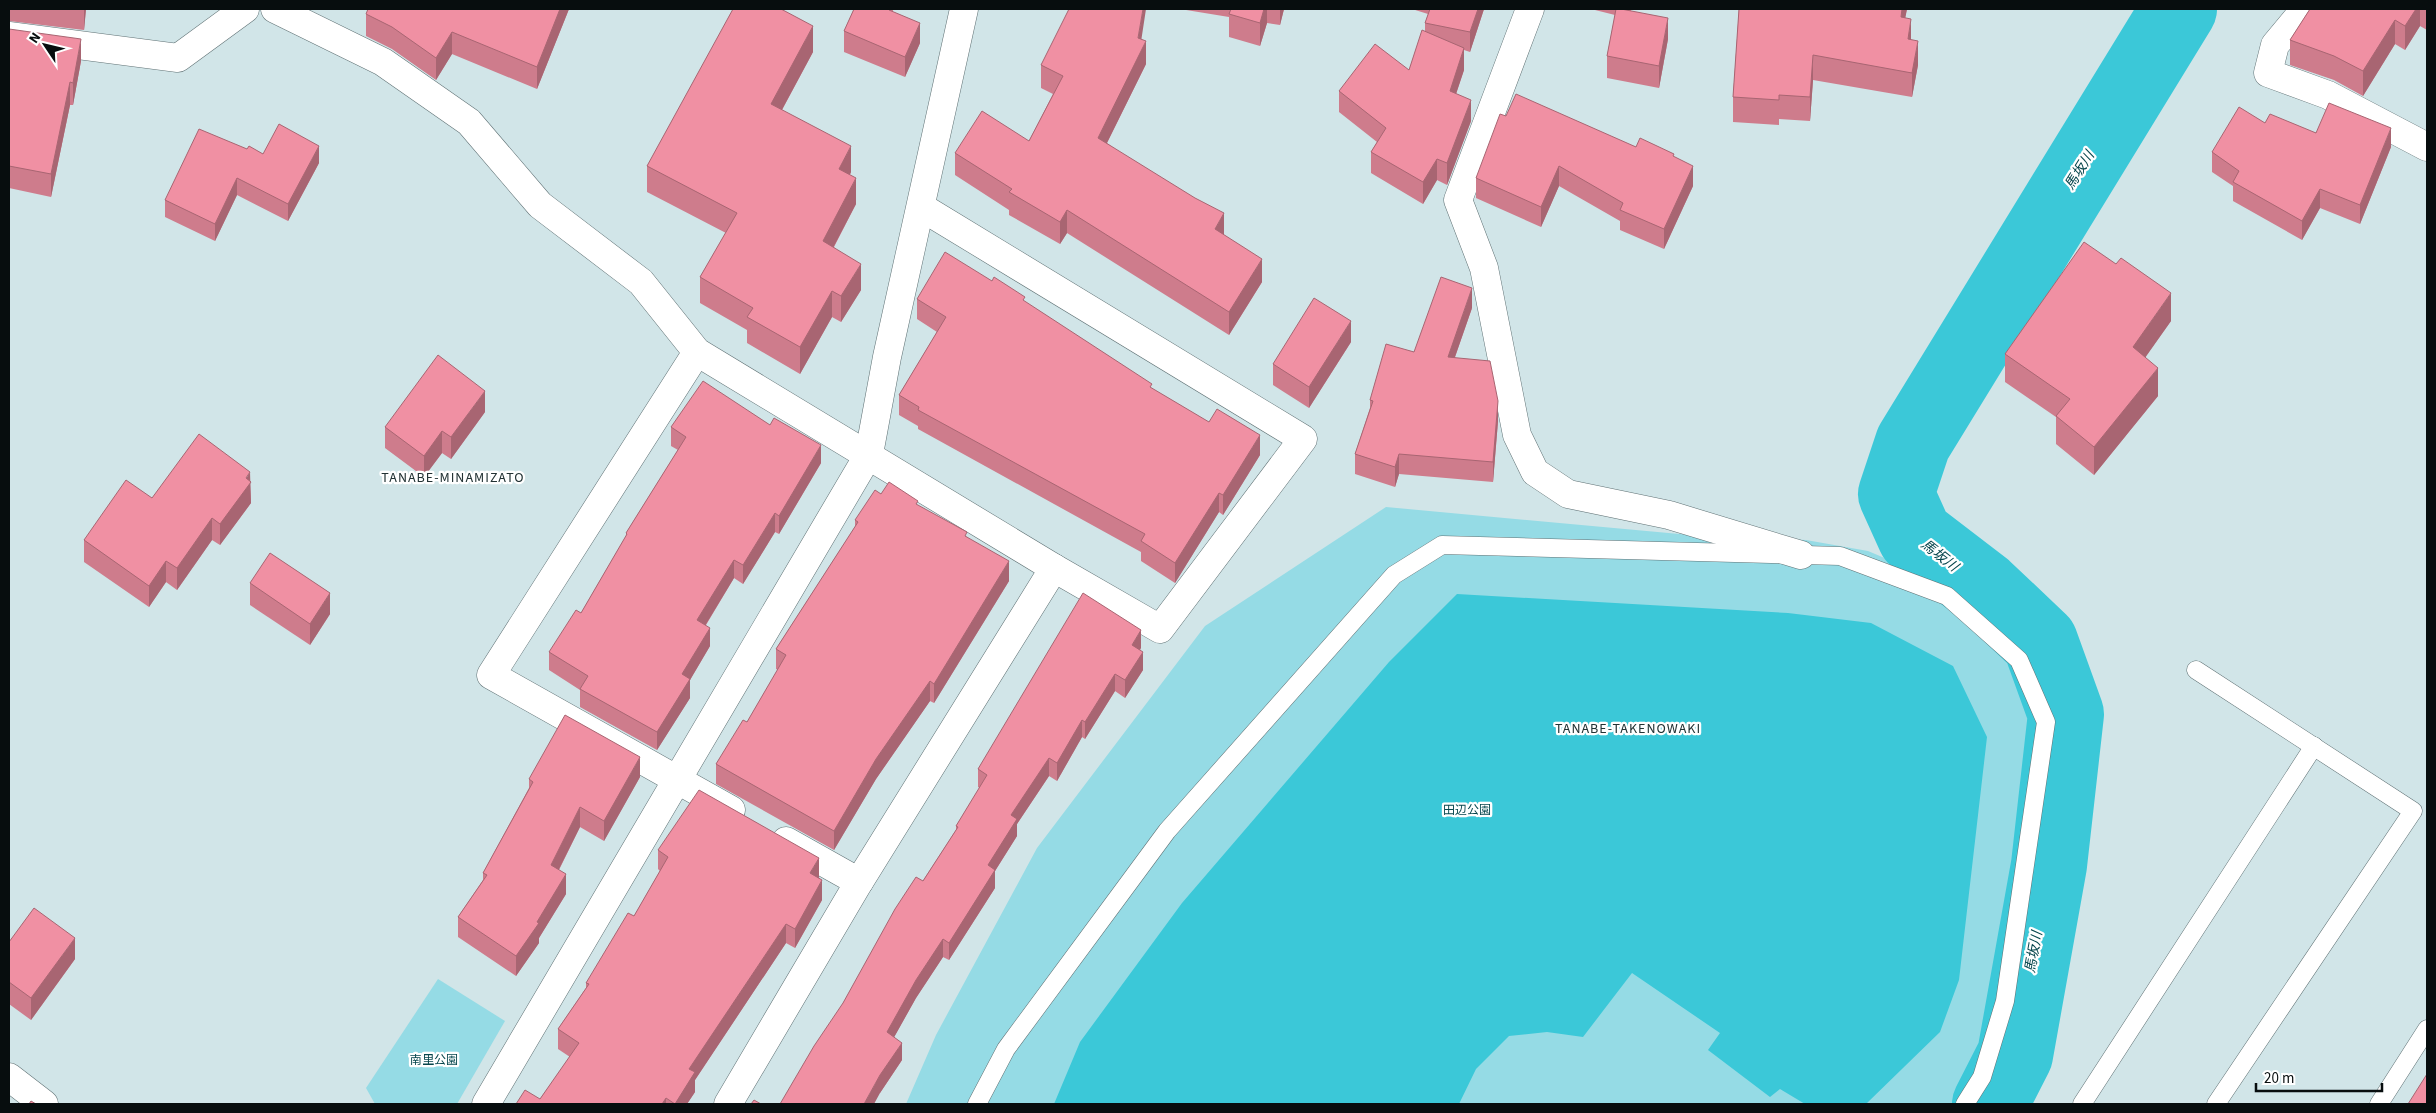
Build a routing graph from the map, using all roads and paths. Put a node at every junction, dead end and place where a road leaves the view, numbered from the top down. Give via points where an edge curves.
1 (245, 9) edge
2 (275, 9) edge
3 (964, 9) edge
4 (1530, 9) edge
5 (2305, 9) edge
6 (9, 36) edge
7 (2427, 147) edge
8 (921, 207) junction
9 (697, 352) junction
10 (869, 454) junction
11 (1801, 555) junction
12 (1054, 568) junction
13 (2196, 670) dead end
14 (2314, 746) junction
15 (678, 780) junction
16 (859, 882) junction
17 (2427, 1029) edge
18 (9, 1077) edge
19 (44, 1104) edge
20 (486, 1104) edge
21 (728, 1104) edge
22 (977, 1104) edge
23 (1965, 1104) edge
24 (2082, 1104) edge
25 (2216, 1104) edge
26 (2380, 1104) edge

1 - 6 street via 178,58
2 - 9 street via 383,62 469,122 540,205 641,282
3 - 8 street
4 - 11 street via 1458,200 1484,268 1517,435 1535,472 1568,494 1669,515
5 - 7 street via 2275,45 2268,73 2328,95
8 - 10 street
8 - 12 street via 1302,439 1160,629
9 - 10 street
9 - 15 street via 491,675
10 - 12 street
10 - 15 street
11 - 22 lane via 1442,545 1394,576 1167,831 1006,1049
11 - 23 lane via 1840,556 1947,596 2019,660 2046,722 2005,1001 1982,1077
12 - 16 street
13 - 14 lane
14 - 24 lane
14 - 25 lane via 2413,810
15 - 16 street
15 - 20 street
16 - 21 street
17 - 26 lane
18 - 19 street

